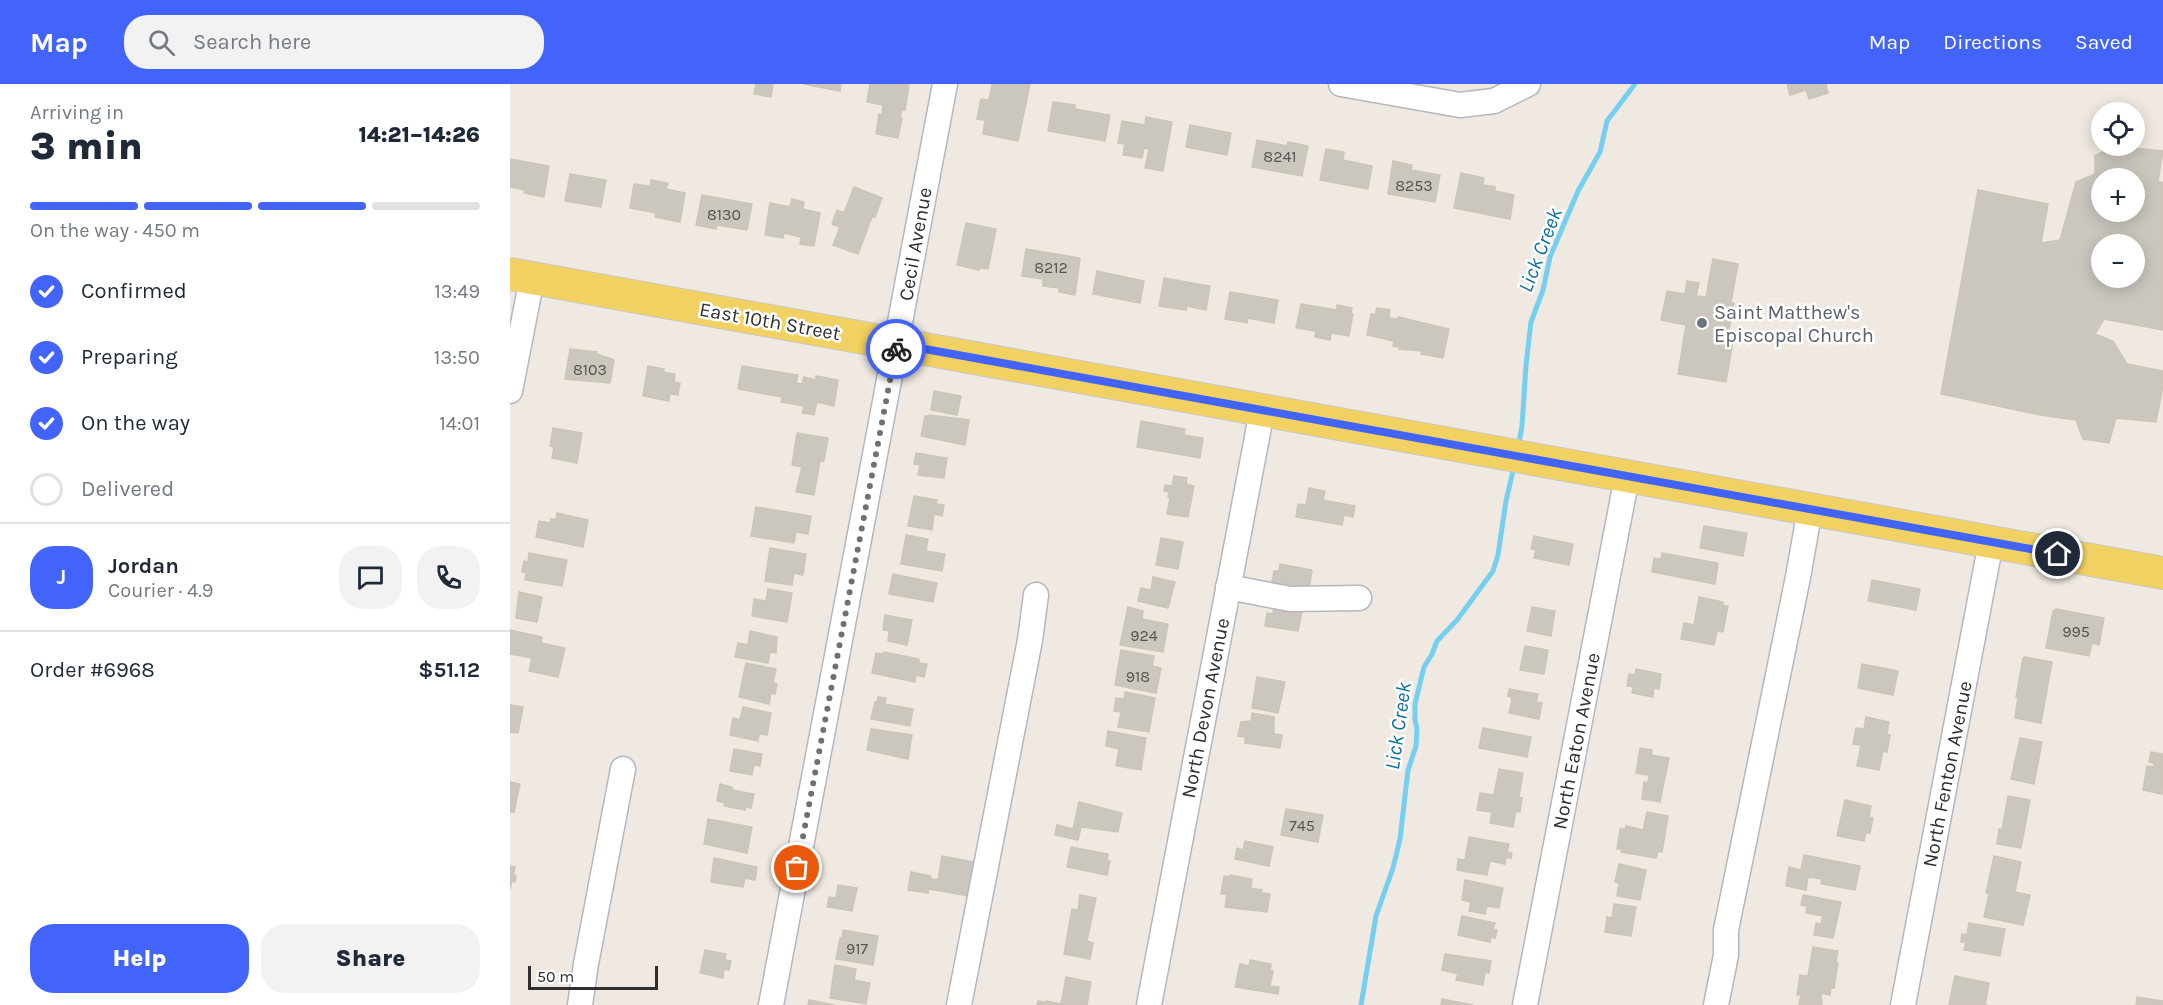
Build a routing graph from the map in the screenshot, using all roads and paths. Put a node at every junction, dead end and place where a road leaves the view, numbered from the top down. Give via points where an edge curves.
1 (945, 84) edge
2 (1341, 84) edge
3 (1528, 84) edge
4 (521, 276) edge
5 (897, 344) junction
6 (510, 391) edge
7 (1262, 411) junction
8 (1627, 477) junction
9 (1810, 509) junction
10 (1991, 542) junction
11 (2163, 573) edge
12 (1228, 587) junction
13 (1036, 595) dead end
14 (1359, 597) dead end
15 (623, 769) dead end
16 (580, 1005) edge
17 (771, 1005) edge
18 (959, 1005) edge
19 (1149, 1005) edge
20 (1525, 1005) edge
21 (1716, 1005) edge
22 (1903, 1005) edge

1 - 5 street, Cecil Avenue
2 - 3 street via 1460,105 1494,101
4 - 5 main road, East 10th Street
4 - 6 street
5 - 7 main road, East 10th Street
5 - 17 street, Cecil Avenue
7 - 8 main road, East 10th Street
7 - 12 street, North Devon Avenue
8 - 9 main road, East 10th Street
8 - 20 street, North Eaton Avenue
9 - 10 main road, East 10th Street
9 - 21 street via 1726,930 1726,955
10 - 11 main road, East 10th Street
10 - 22 street, North Fenton Avenue
12 - 14 street via 1290,599
12 - 19 street, North Devon Avenue
13 - 18 street
15 - 16 street

